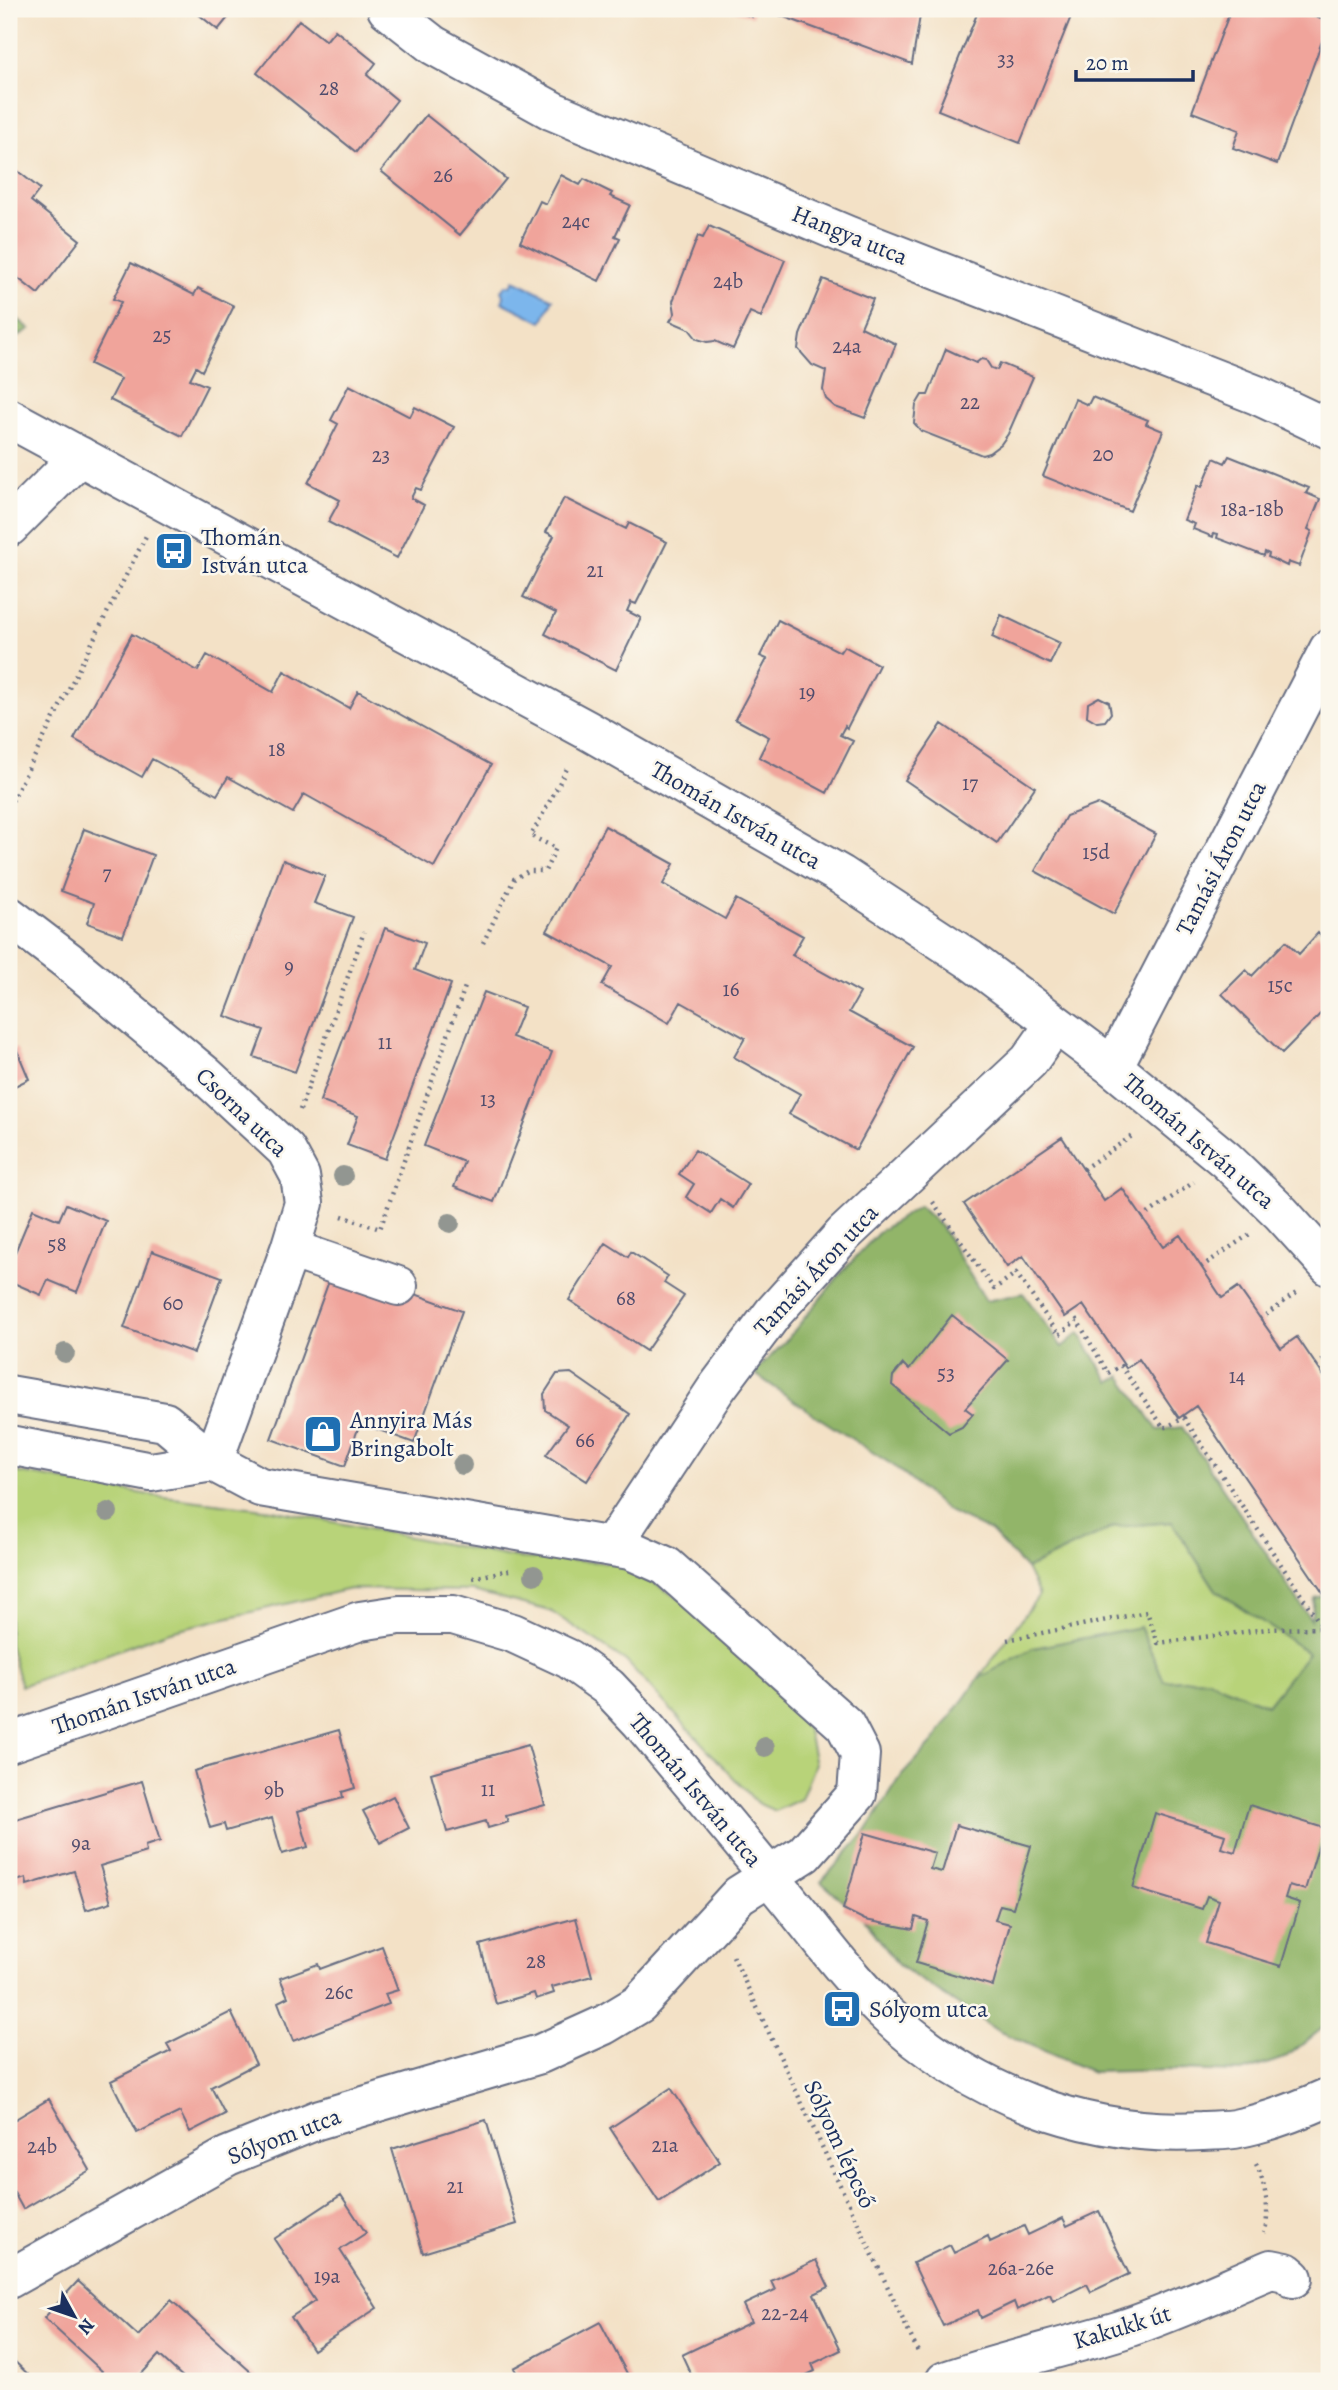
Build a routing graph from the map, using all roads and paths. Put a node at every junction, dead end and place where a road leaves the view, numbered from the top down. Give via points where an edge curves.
1 (387, 9) edge
2 (9, 418) edge
3 (1329, 429) edge
4 (80, 456) junction
5 (164, 503) junction
6 (9, 527) edge
7 (1329, 649) edge
8 (587, 730) junction
9 (9, 807) edge
10 (9, 916) edge
11 (364, 932) dead end
12 (484, 943) dead end
13 (466, 984) dead end
14 (1055, 1024) junction
15 (1113, 1067) junction
16 (1167, 1111) junction
17 (286, 1150) junction
18 (1226, 1160) junction
19 (1083, 1169) dead end
20 (938, 1207) dead end
21 (1281, 1213) junction
22 (344, 1217) dead end
23 (1143, 1218) dead end
24 (290, 1249) junction
25 (1201, 1267) dead end
26 (1319, 1275) edge
27 (398, 1286) dead end
28 (1260, 1319) dead end
29 (1329, 1356) edge
30 (1316, 1365) dead end
31 (9, 1395) edge
32 (9, 1445) edge
33 (213, 1462) junction
34 (612, 1546) junction
35 (518, 1569) dead end
36 (453, 1615) junction
37 (1329, 1624) edge
38 (1323, 1628) junction
39 (1007, 1640) dead end
40 (9, 1743) edge
41 (769, 1876) junction
42 (716, 1921) junction
43 (1329, 2097) edge
44 (1238, 2129) junction
45 (1293, 2278) dead end
46 (9, 2279) edge
47 (1248, 2279) junction
48 (933, 2369) edge

1 - 3 street, Hangya utca via 433,45 553,111 849,236 1257,395
2 - 4 street, Thomán István utca
4 - 5 street, Thomán István utca
4 - 6 street
5 - 8 street, Thomán István utca
5 - 9 path
7 - 15 street, Tamási Áron utca
8 - 12 path via 531,836 556,848 545,871 528,871 514,879
8 - 14 street, Thomán István utca via 841,875
10 - 17 street, Csorna utca via 204,1074
11 - 17 path
13 - 22 path via 380,1229
14 - 15 street, Thomán István utca
14 - 34 street, Tamási Áron utca via 1029,1060 844,1234 774,1312 716,1389
15 - 16 street, Thomán István utca
16 - 18 street, Thomán István utca
16 - 19 path
17 - 24 street, Csorna utca via 300,1176 304,1203
18 - 21 street, Thomán István utca
18 - 23 path
20 - 38 path via 994,1289 1016,1273 1059,1335 1077,1321 1108,1373 1121,1366 1164,1428 1184,1418
21 - 25 path
21 - 26 street, Thomán István utca
24 - 27 street
24 - 33 street, Csorna utca
26 - 28 path
29 - 30 path
31 - 33 street via 165,1422
32 - 33 street via 151,1472
33 - 34 street via 260,1487
34 - 41 street via 666,1566 845,1725 860,1754 857,1794 804,1854
35 - 36 path via 457,1582
36 - 40 street, Thomán István utca via 360,1621
36 - 41 street, Thomán István utca via 558,1653 608,1687
37 - 38 path
38 - 39 path via 1267,1629 1158,1643 1147,1612
41 - 42 street, Sólyom utca via 739,1895
41 - 44 street, Thomán István utca via 883,2011 929,2050 980,2083 1077,2119 1136,2131
42 - 46 street, Sólyom utca via 639,2004 604,2025 540,2054 317,2120 228,2156
42 - 48 path, Sólyom lépcső
43 - 44 street, Thomán István utca via 1292,2114
44 - 47 path via 1261,2172 1268,2221
45 - 47 street, Kakukk út via 1271,2269
47 - 48 street, Kakukk út via 1120,2330 980,2369

